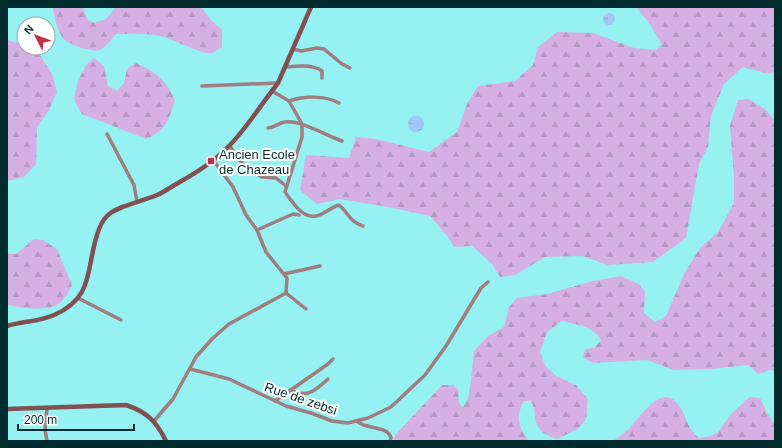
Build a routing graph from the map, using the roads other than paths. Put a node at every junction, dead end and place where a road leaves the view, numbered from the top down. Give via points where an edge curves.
1 (311, 7) edge
2 (293, 49) junction
3 (285, 67) junction
4 (350, 68) dead end
5 (322, 78) dead end
6 (278, 83) junction
7 (202, 86) dead end
8 (272, 92) junction
9 (289, 101) junction
10 (339, 103) dead end
11 (302, 124) junction
12 (268, 128) dead end
13 (107, 134) dead end
14 (342, 141) dead end
15 (230, 146) junction
16 (213, 160) junction
17 (286, 186) junction
18 (137, 202) junction
19 (299, 216) dead end
20 (363, 226) dead end
21 (257, 230) junction
22 (320, 266) dead end
23 (284, 274) junction
24 (488, 282) dead end
25 (286, 293) junction
26 (78, 298) junction
27 (306, 309) dead end
28 (121, 320) dead end
29 (7, 326) edge
30 (333, 359) dead end
31 (190, 369) junction
32 (328, 379) dead end
33 (291, 390) junction
34 (275, 401) junction
35 (47, 408) junction
36 (7, 409) edge
37 (154, 421) junction
38 (357, 421) junction
39 (47, 441) edge
40 (166, 441) edge
41 (390, 441) edge

1 - 2 main road
2 - 3 main road
2 - 4 street via 324,49
3 - 5 street via 314,67 322,71
3 - 6 main road
6 - 7 street
6 - 8 main road
8 - 9 street
8 - 15 main road
9 - 10 street via 298,98 328,98
9 - 11 street
11 - 12 street via 285,122 275,128
11 - 14 street
11 - 17 street via 302,137
13 - 18 street via 134,185
15 - 16 main road
15 - 17 street via 238,159 250,170 262,177 276,178
16 - 18 main road via 157,195
16 - 21 street via 233,187 246,215
17 - 20 street via 285,192 299,209 308,215 316,216 339,205 354,223
18 - 26 main road via 112,212 102,221 86,284
19 - 21 street via 293,214
21 - 23 street via 266,252
22 - 23 street
23 - 25 street
24 - 38 street, Rue de zebsi via 481,288 446,346 425,374 391,407
25 - 27 street
25 - 31 street via 228,324 196,357
26 - 28 street
26 - 29 main road via 54,316
30 - 33 street
31 - 34 street, Rue de zebsi via 229,378
31 - 37 street via 173,400
32 - 33 street via 314,391 301,394
33 - 34 street
34 - 38 street, Rue de zebsi via 332,421
35 - 36 main road
35 - 37 main road via 126,406 148,415
35 - 39 street
37 - 40 main road
38 - 41 street via 361,425 389,433

